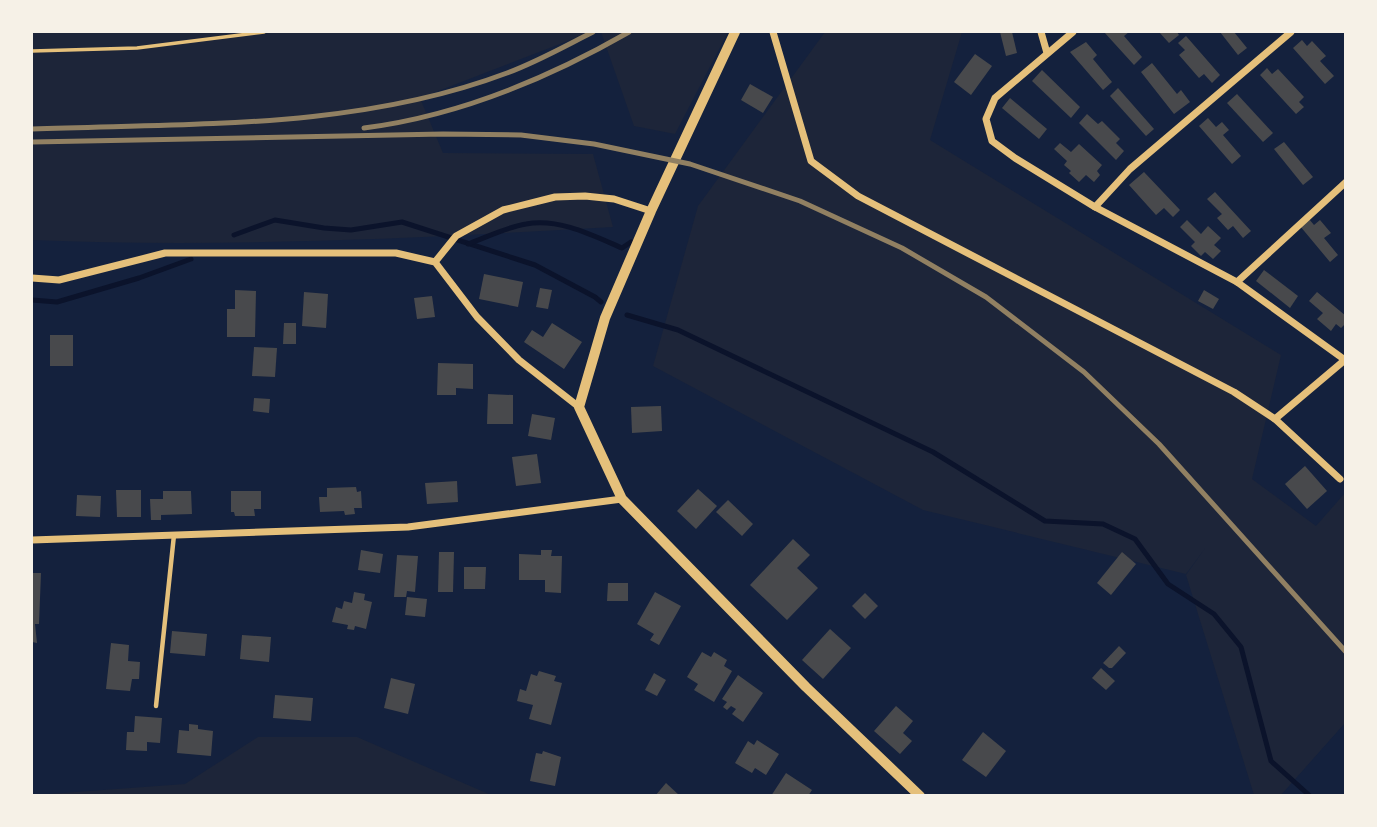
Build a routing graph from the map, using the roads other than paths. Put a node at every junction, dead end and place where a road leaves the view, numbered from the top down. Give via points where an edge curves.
1 (735, 32) edge
2 (773, 32) edge
3 (1041, 32) edge
4 (1073, 32) edge
5 (1291, 32) edge
6 (1047, 53) junction
7 (1346, 182) edge
8 (1096, 206) junction
9 (651, 211) junction
10 (435, 262) junction
11 (32, 278) edge
12 (1237, 282) junction
13 (1345, 359) edge
14 (579, 407) junction
15 (1275, 419) junction
16 (1340, 479) dead end
17 (622, 499) junction
18 (174, 535) junction
19 (32, 540) edge
20 (156, 706) dead end
21 (920, 796) edge

1 - 9 street
2 - 15 street via 811,161 858,196 1234,392
3 - 6 street
4 - 6 street
5 - 8 street via 1130,169
6 - 8 street via 995,98 986,119 992,141
7 - 12 street
8 - 12 street
9 - 10 street via 614,200 555,197 503,210 456,236
9 - 14 street via 605,318
10 - 11 street via 396,253 165,253 59,280
10 - 14 street via 477,317 519,360
12 - 13 street
13 - 15 street
14 - 17 street
15 - 16 street
17 - 18 street via 408,527
17 - 21 street
18 - 19 street
18 - 20 lane

